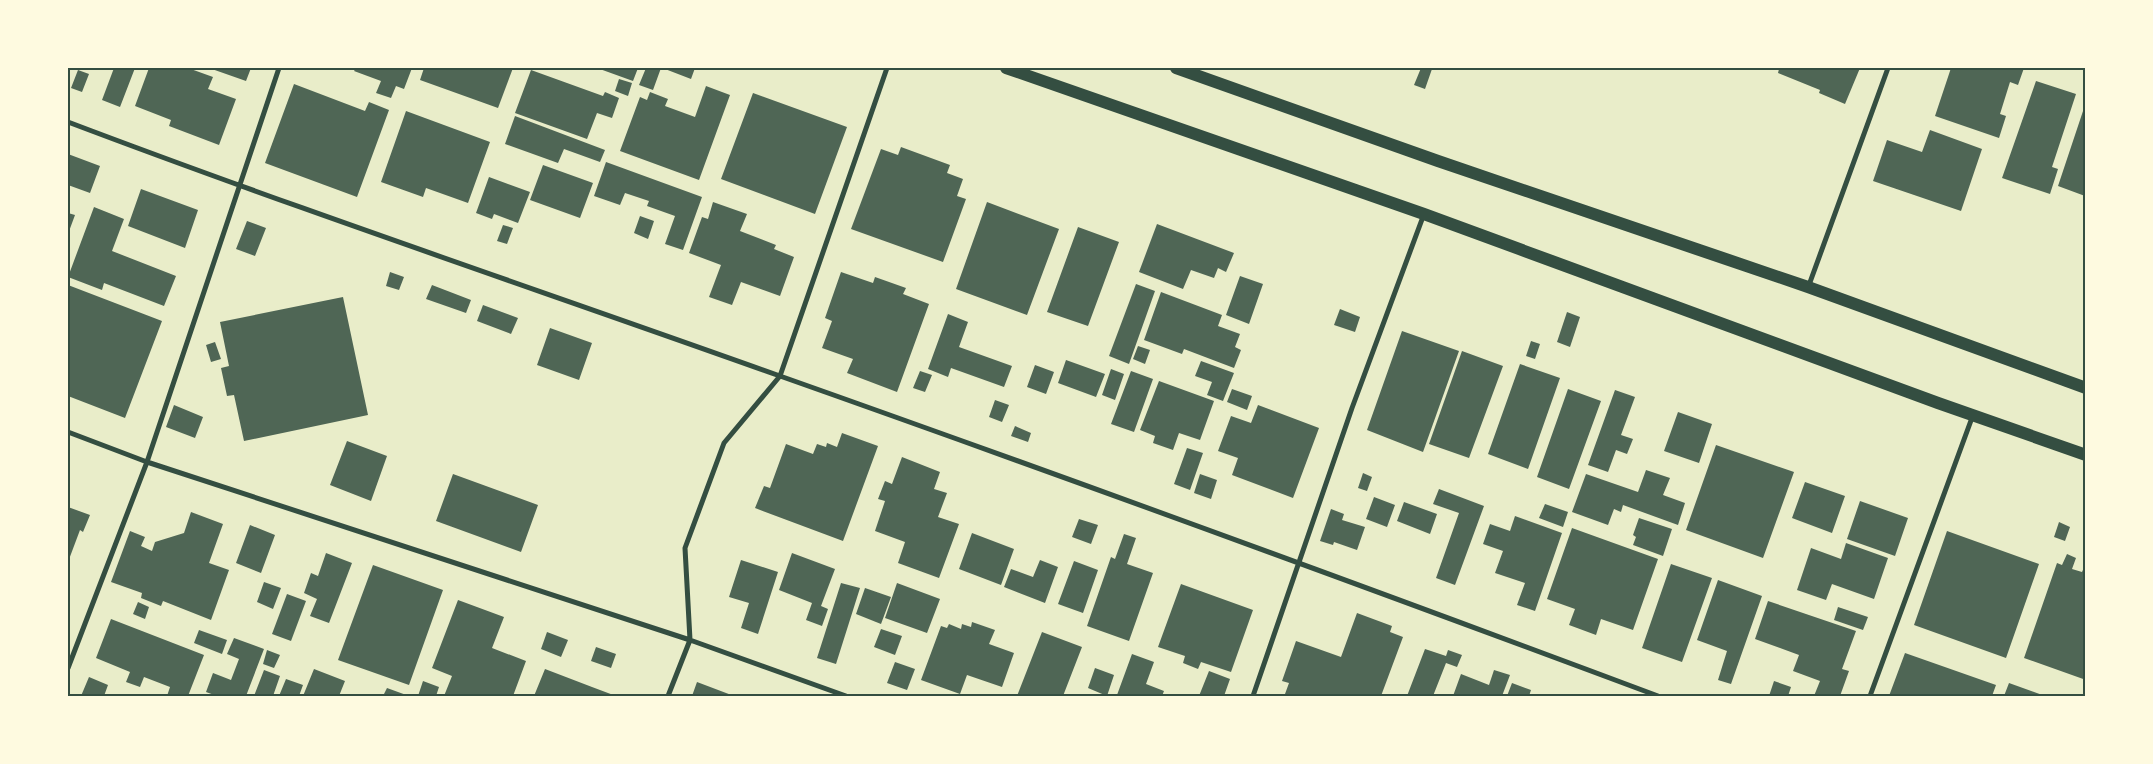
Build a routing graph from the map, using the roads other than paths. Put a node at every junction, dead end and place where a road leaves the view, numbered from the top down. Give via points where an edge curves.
1 (279, 68) edge
2 (887, 68) edge
3 (1006, 68) edge
4 (1176, 68) edge
5 (1888, 68) edge
6 (68, 122) edge
7 (240, 187) junction
8 (1424, 214) junction
9 (1808, 287) junction
10 (780, 376) junction
11 (2086, 388) edge
12 (1974, 415) junction
13 (68, 432) edge
14 (2086, 455) edge
15 (147, 462) junction
16 (1299, 562) junction
17 (690, 640) junction
18 (68, 668) edge
19 (668, 696) edge
20 (846, 696) edge
21 (1254, 696) edge
22 (1658, 696) edge
23 (1870, 696) edge

1 - 7 street
2 - 10 street
3 - 8 main road
4 - 9 main road
5 - 9 street
6 - 7 street
7 - 10 street
7 - 15 street
8 - 12 main road
8 - 16 street
9 - 11 main road
10 - 16 street
10 - 17 street via 724,443 685,548
12 - 14 main road
12 - 23 street
13 - 15 street
15 - 17 street
15 - 18 street
16 - 21 street
16 - 22 street
17 - 19 street
17 - 20 street

